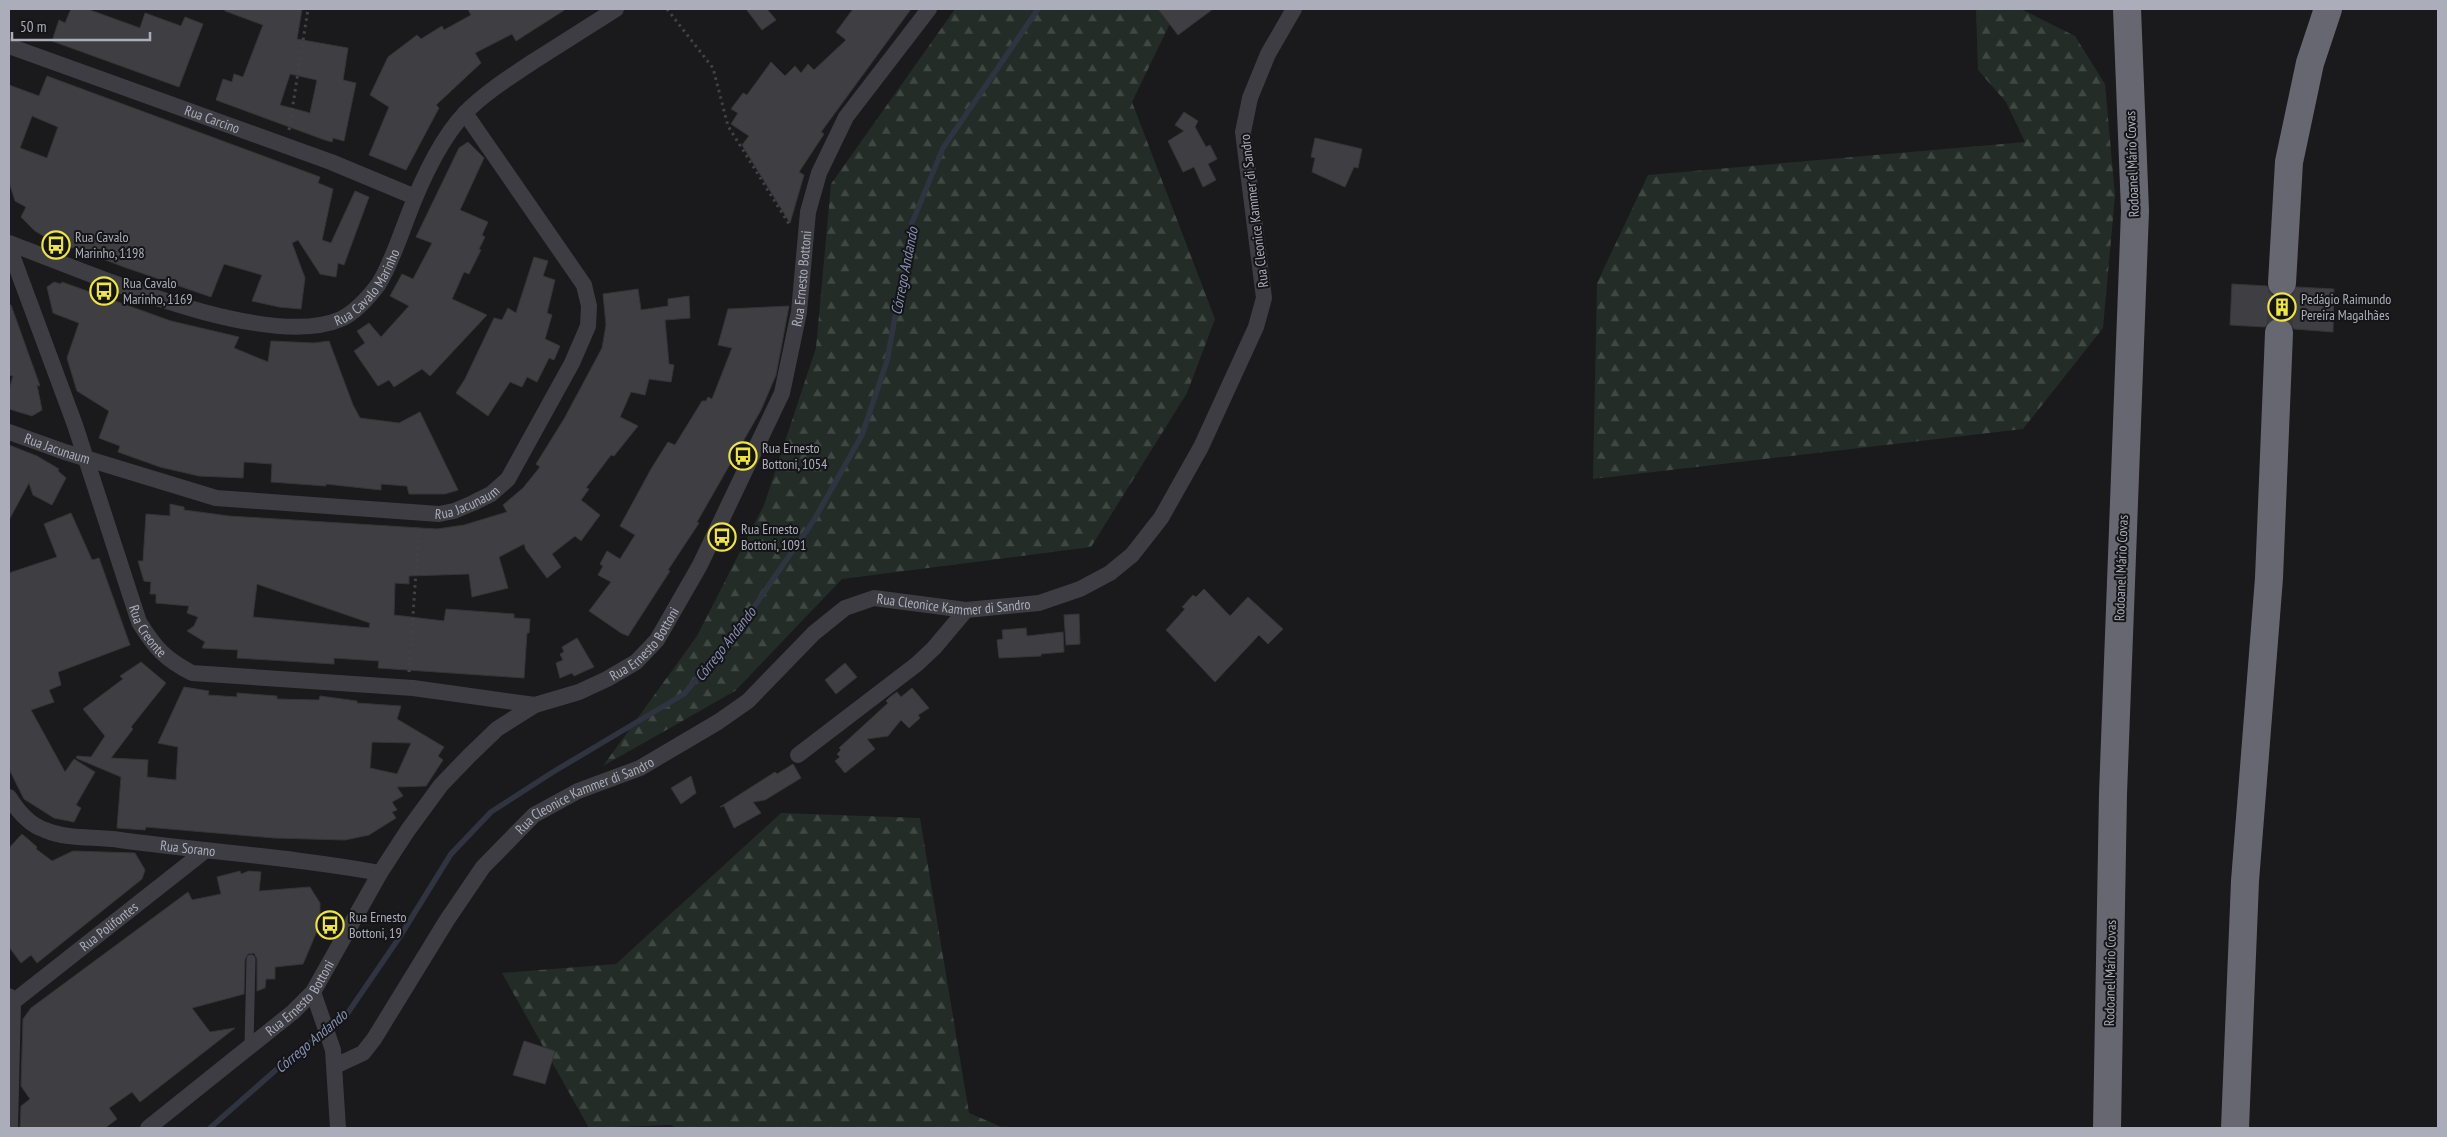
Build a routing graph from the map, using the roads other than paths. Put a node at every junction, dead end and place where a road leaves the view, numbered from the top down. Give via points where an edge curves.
1 (616, 9) edge
2 (929, 9) edge
3 (1294, 9) edge
4 (2127, 9) edge
5 (2328, 9) edge
6 (9, 46) edge
7 (465, 113) junction
8 (415, 197) junction
9 (9, 245) edge
10 (2282, 283) tunnel mouth
11 (2279, 333) tunnel mouth
12 (9, 432) edge
13 (86, 458) junction
14 (966, 610) junction
15 (534, 705) junction
16 (798, 755) dead end
17 (9, 797) edge
18 (206, 850) junction
19 (380, 873) junction
20 (251, 959) dead end
21 (313, 992) junction
22 (11, 999) edge
23 (249, 1045) junction
24 (335, 1066) junction
25 (10, 1128) edge
26 (148, 1128) edge
27 (338, 1128) edge
28 (2107, 1128) edge
29 (2235, 1128) edge

1 - 7 street, Rua Cavalo Marinho via 493,88
2 - 15 street, Rua Ernesto Bottoni via 846,117 819,173 808,212 799,312 782,393 700,565 657,640 636,662 579,692
3 - 14 street, Rua Cleonice Kammer di Sandro via 1268,54 1250,98 1244,132 1264,298 1256,327 1201,448 1160,518 1132,555 1110,572 1080,589 1039,603
4 - 28 highway, Rodoanel Mário Covas via 2135,211 2113,794
5 - 10 highway via 2310,64 2289,162
6 - 8 street, Rua Carcino via 286,146
7 - 8 street, Rua Cavalo Marinho via 447,137
7 - 13 street, Rua Jacunaum via 584,285 589,306 588,326 572,363 508,479 491,494 454,511 439,514 216,498
8 - 9 street, Rua Cavalo Marinho via 378,284 355,310 340,319 315,325 265,324 183,307
9 - 13 street, Rua Creonte
11 - 29 highway via 2269,578 2245,881
12 - 13 street, Rua Jacunaum
13 - 15 street, Rua Creonte via 139,622 154,647 172,663 192,673 407,688
14 - 16 street via 917,664
14 - 24 street, Rua Cleonice Kammer di Sandro via 874,598 845,608 814,633 748,701 718,722 640,768 578,791 534,815 483,868 363,1053
15 - 19 street, Rua Ernesto Bottoni via 497,729 442,786
17 - 18 street, Rua Sorano via 18,810 44,830 71,837
18 - 19 street, Rua Sorano via 321,862
18 - 22 street, Rua Polifontes
19 - 21 street, Rua Ernesto Bottoni
20 - 23 lane
21 - 23 street, Rua Ernesto Bottoni via 293,1012
21 - 24 street
22 - 25 street
23 - 26 street, Rua Ernesto Bottoni
24 - 27 street via 334,1099

